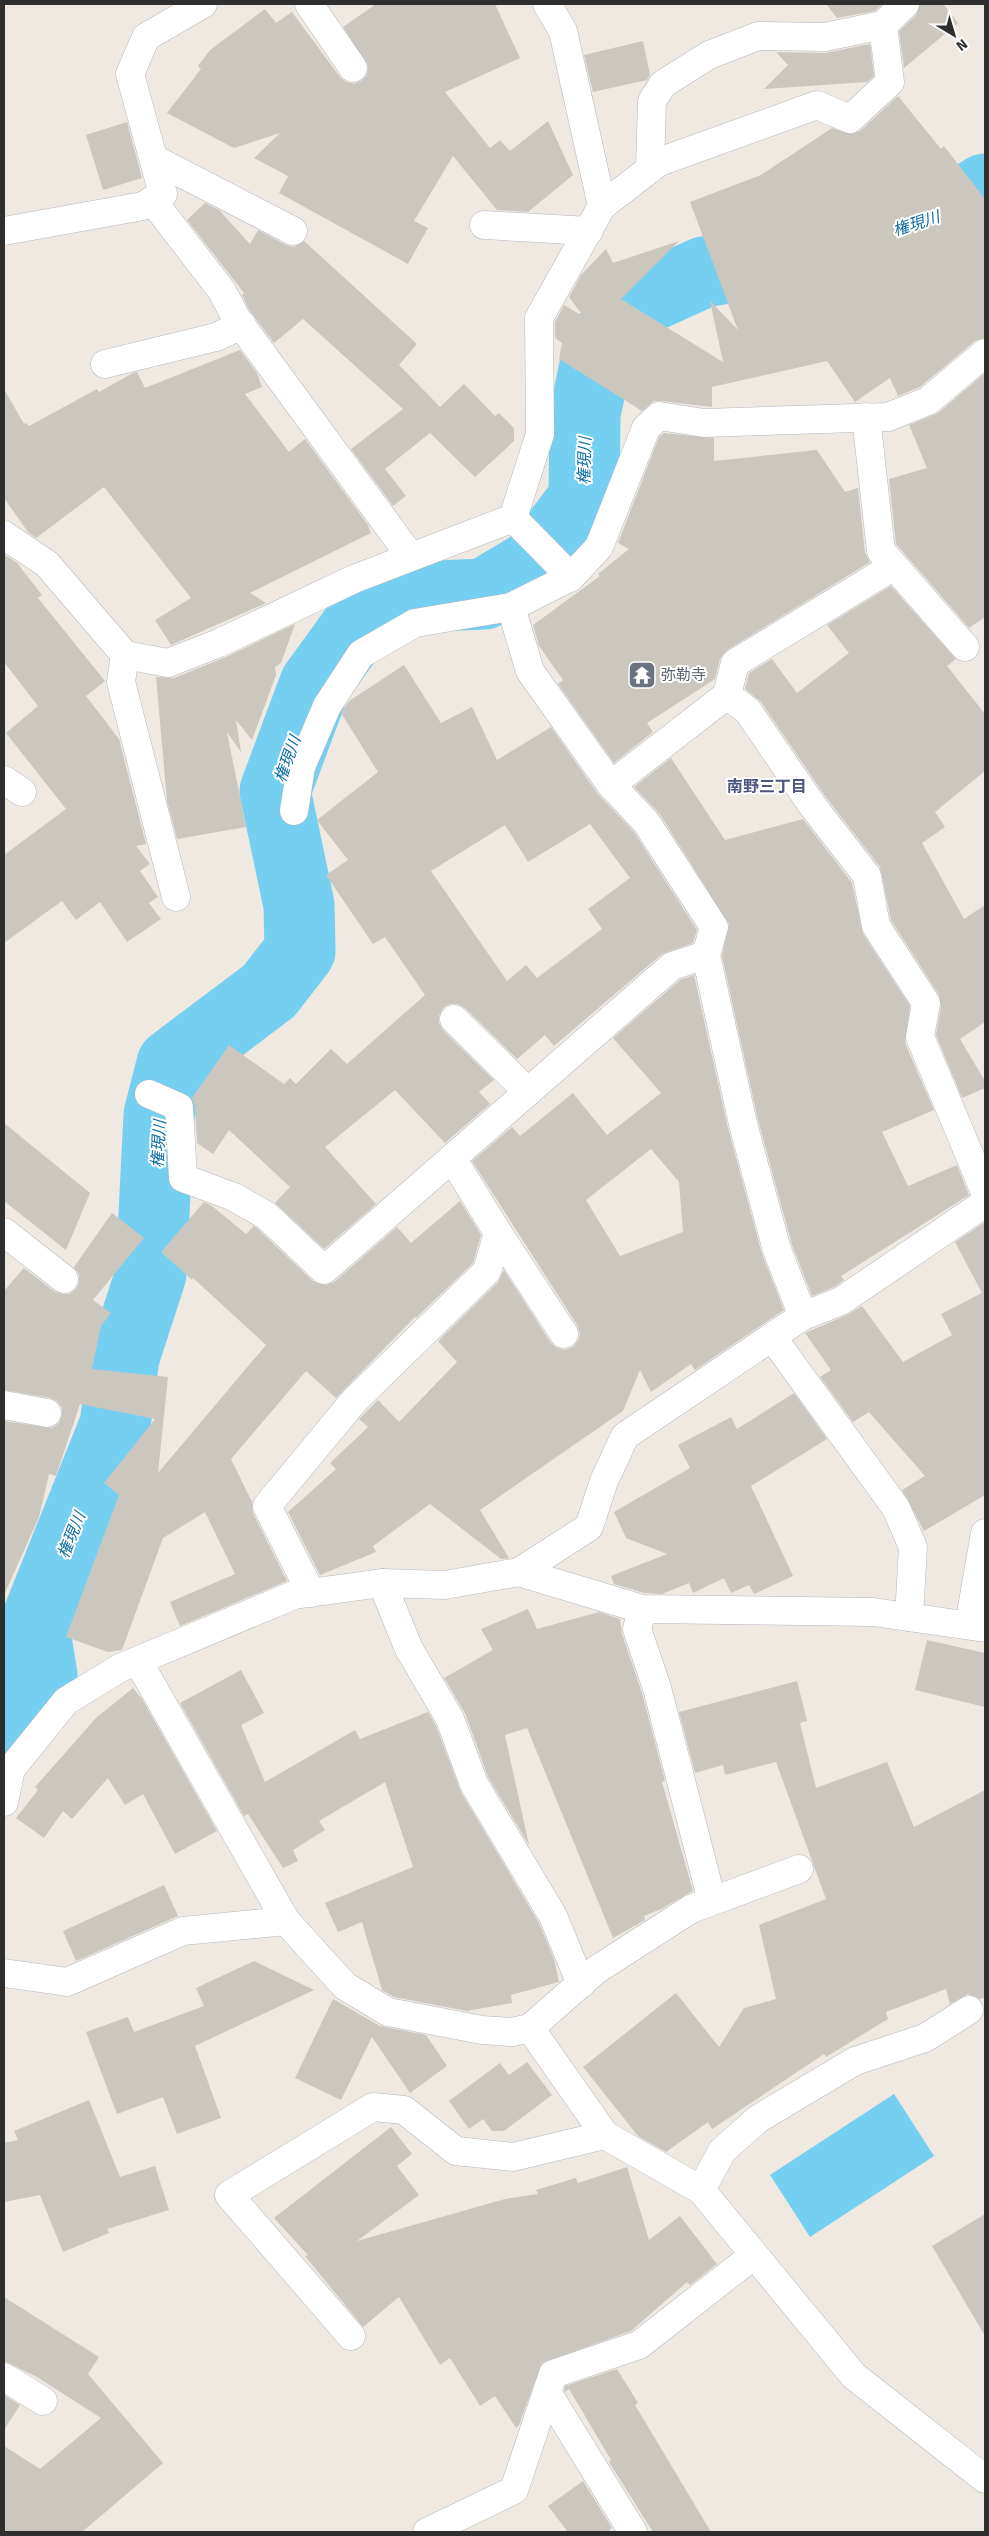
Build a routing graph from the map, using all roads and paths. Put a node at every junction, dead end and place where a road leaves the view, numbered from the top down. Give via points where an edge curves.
1 (203, 4) edge
2 (309, 4) edge
3 (547, 4) edge
4 (905, 4) edge
5 (883, 25) junction
6 (353, 68) dead end
7 (154, 159) junction
8 (650, 169) junction
9 (152, 200) junction
10 (602, 206) junction
11 (484, 225) dead end
12 (4, 231) edge
13 (293, 231) dead end
14 (589, 232) junction
15 (242, 325) junction
16 (985, 353) edge
17 (105, 364) dead end
18 (866, 418) junction
19 (520, 525) junction
20 (4, 535) edge
21 (411, 557) junction
22 (894, 566) junction
23 (562, 568) junction
24 (512, 607) junction
25 (965, 647) dead end
26 (125, 655) junction
27 (727, 695) junction
28 (611, 785) junction
29 (294, 811) dead end
30 (176, 897) dead end
31 (706, 955) junction
32 (454, 1019) dead end
33 (528, 1092) junction
34 (149, 1094) dead end
35 (452, 1158) junction
36 (985, 1192) edge
37 (985, 1203) edge
38 (4, 1232) edge
39 (498, 1233) junction
40 (64, 1279) dead end
41 (803, 1316) junction
42 (564, 1334) dead end
43 (772, 1337) junction
44 (4, 1405) edge
45 (47, 1413) dead end
46 (985, 1533) edge
47 (519, 1572) junction
48 (382, 1583) junction
49 (311, 1593) junction
50 (642, 1609) junction
51 (909, 1617) junction
52 (977, 1626) edge
53 (138, 1661) junction
54 (7, 1766) edge
55 (4, 1802) edge
56 (800, 1869) dead end
57 (712, 1901) junction
58 (286, 1921) junction
59 (4, 1973) edge
60 (582, 1984) junction
61 (969, 2010) dead end
62 (530, 2028) junction
63 (605, 2134) junction
64 (701, 2190) junction
65 (754, 2255) junction
66 (351, 2336) dead end
67 (4, 2377) edge
68 (547, 2392) junction
69 (43, 2401) dead end
70 (985, 2479) edge
71 (427, 2532) edge
72 (633, 2532) edge

1 - 7 street via 146,37 130,74
2 - 6 street
3 - 10 street via 563,31
4 - 5 street
5 - 8 street via 825,37 758,36 694,64 662,84 652,101
5 - 8 street via 890,82 850,119 817,105 659,162
7 - 9 street via 163,194
7 - 13 street
8 - 10 street
9 - 12 street via 144,206
9 - 15 street via 222,291
10 - 14 street
11 - 14 street
14 - 19 street via 539,318 540,434
15 - 17 street via 216,337
15 - 21 street
16 - 18 street via 928,401 888,417
18 - 22 street via 881,551
18 - 23 street via 704,423 659,416 646,428 599,547
19 - 21 street
19 - 23 street
20 - 26 street via 47,564
21 - 26 street via 354,579 168,663
22 - 25 street
22 - 27 street via 735,663
23 - 24 street
24 - 28 street via 530,671
24 - 29 street via 415,623 362,654 327,706 301,767
26 - 30 street via 121,682
27 - 28 street
27 - 36 street via 748,711 812,805 868,876 876,926 926,1004 920,1037
28 - 31 street via 646,822 714,927
31 - 33 street via 672,966
31 - 41 street via 743,1124 776,1250
32 - 33 street
33 - 35 street
34 - 35 street via 179,1107 183,1178 234,1196 267,1216 324,1270
35 - 39 street
37 - 41 street via 841,1301
38 - 40 street
39 - 42 street
39 - 49 street via 487,1272 354,1401 267,1506
41 - 43 street
43 - 47 street via 625,1436 604,1481 589,1528
43 - 51 street via 896,1508 913,1547
44 - 45 street
46 - 52 street
47 - 48 street via 445,1585
47 - 50 street
48 - 49 street
48 - 60 street via 409,1649 450,1719 474,1784 553,1916
49 - 53 street via 294,1595
50 - 51 street via 873,1612
50 - 57 street via 637,1630 657,1688
51 - 52 street
53 - 54 street via 120,1668 66,1701
53 - 58 street
54 - 55 street
56 - 57 street
57 - 60 street via 691,1909 596,1970
58 - 59 street via 183,1931 67,1982
58 - 62 street via 345,1986 388,2012 482,2030 512,2032
60 - 62 street
61 - 64 street via 925,2038 855,2061 758,2120 722,2151
62 - 63 street
63 - 64 street
63 - 66 street via 513,2157 456,2151 404,2110 373,2107 230,2195
64 - 65 street
65 - 68 street via 639,2345 553,2374
65 - 70 street via 854,2376
67 - 69 street
68 - 71 street via 514,2490
68 - 72 street

